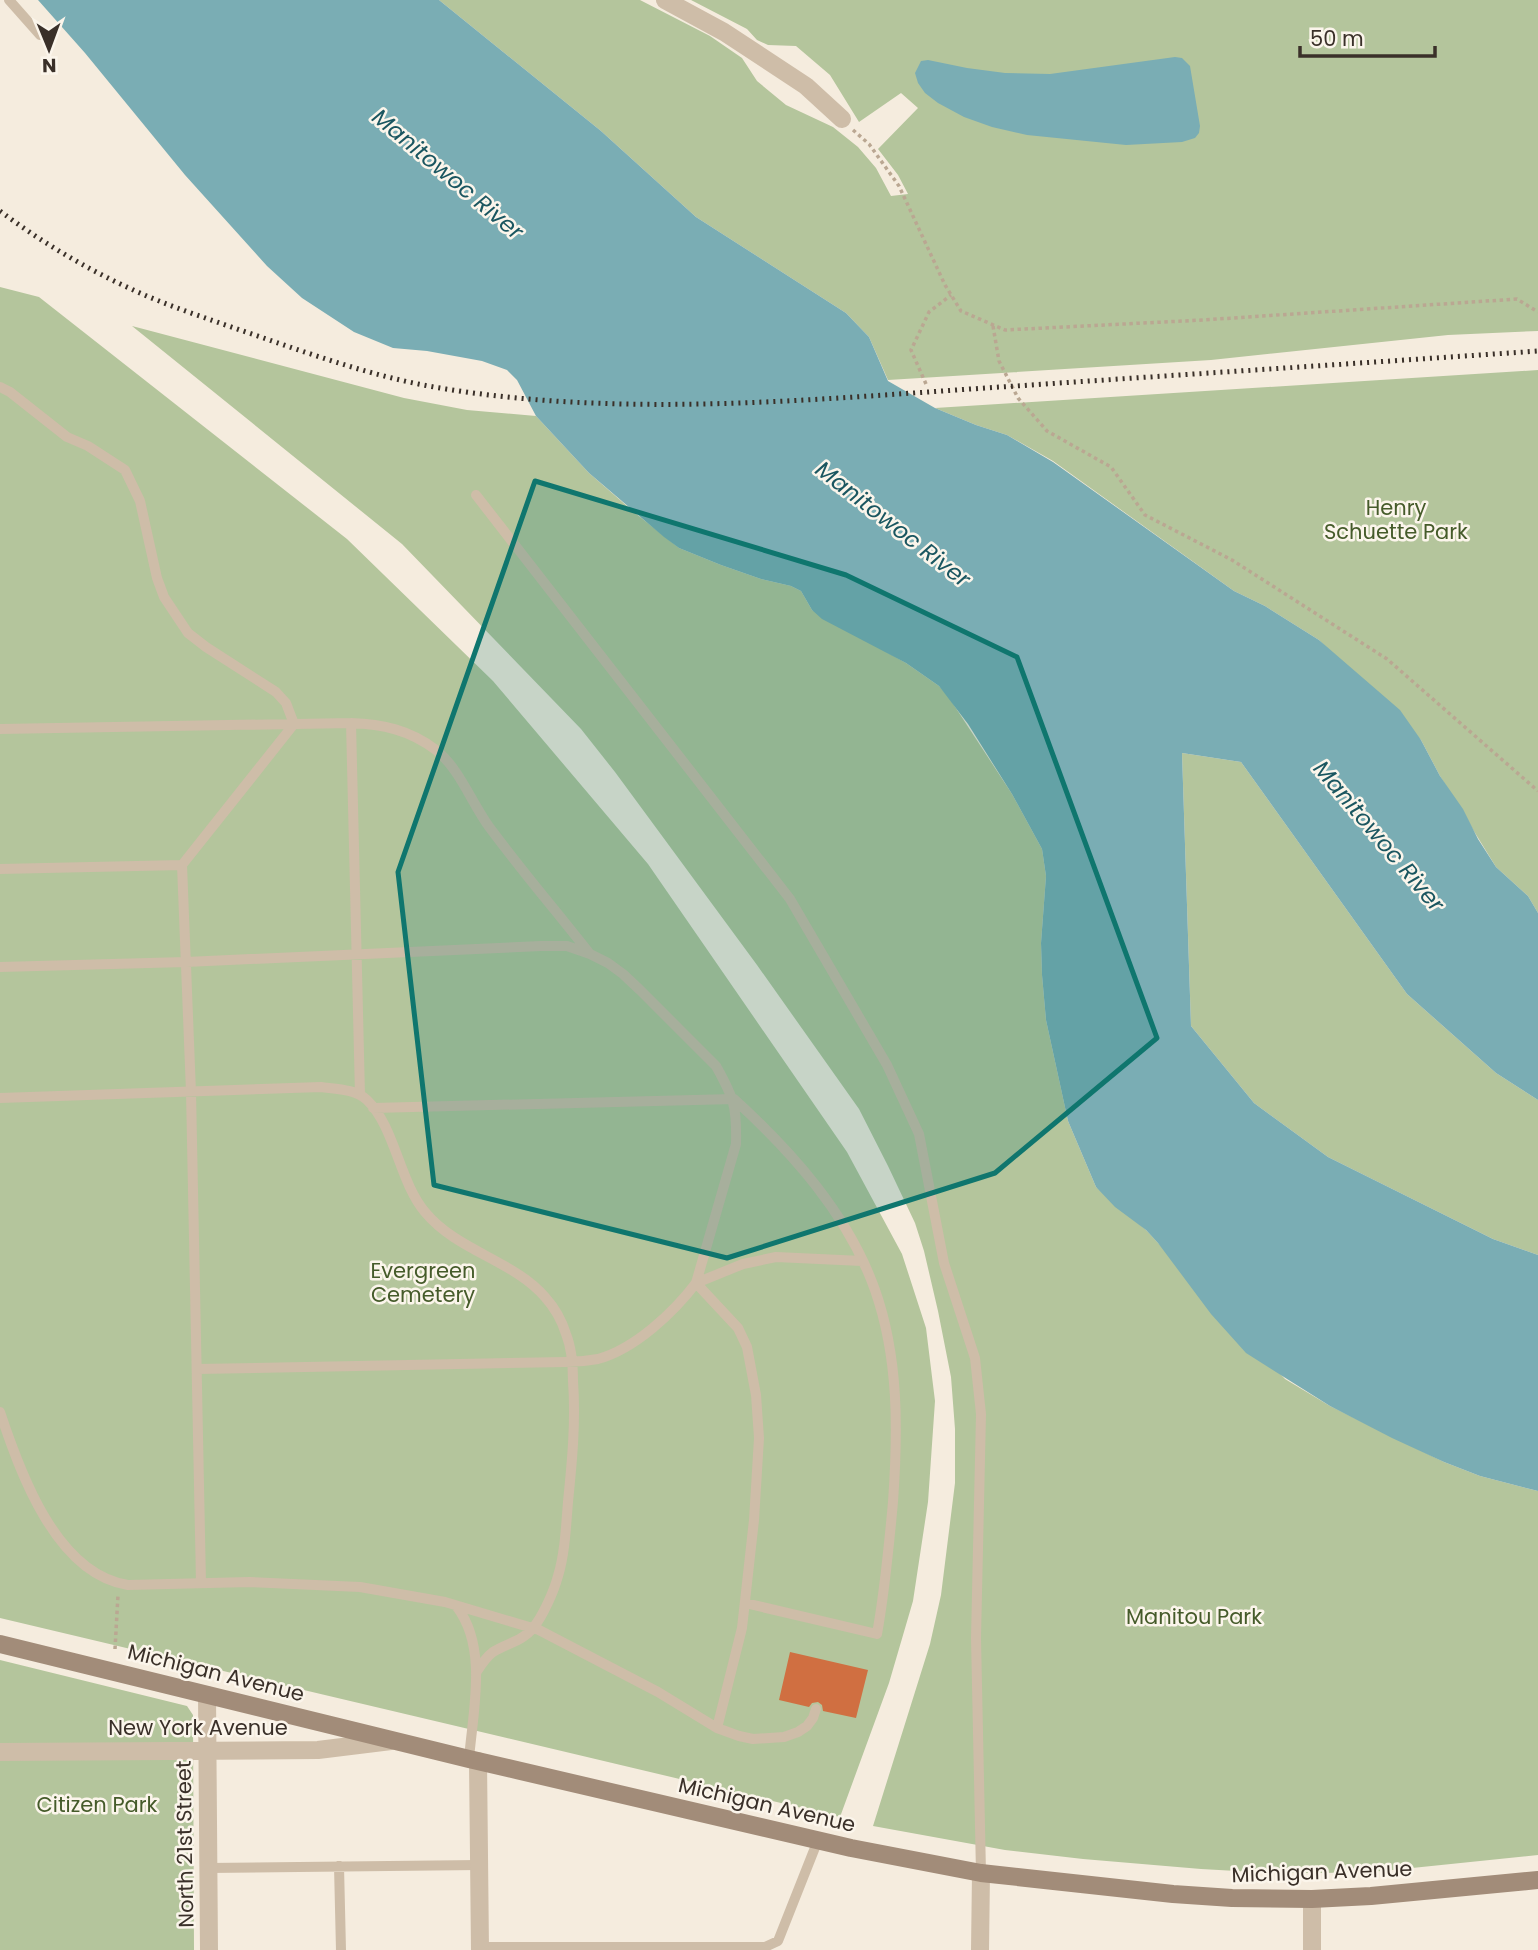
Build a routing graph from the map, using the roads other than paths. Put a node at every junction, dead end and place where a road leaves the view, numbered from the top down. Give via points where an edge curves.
1 (9, 0) edge
2 (665, 0) edge
3 (40, 35) dead end
4 (842, 119) road end
5 (0, 387) edge
6 (476, 495) dead end
7 (351, 723) junction
8 (294, 724) junction
9 (0, 729) edge
10 (182, 865) junction
11 (0, 869) edge
12 (357, 954) junction
13 (590, 954) junction
14 (186, 962) junction
15 (0, 967) edge
16 (191, 1092) junction
17 (360, 1095) junction
18 (0, 1098) edge
19 (734, 1099) junction
20 (373, 1108) junction
21 (862, 1261) junction
22 (696, 1283) junction
23 (572, 1362) junction
24 (197, 1369) junction
25 (0, 1412) edge
26 (201, 1583) junction
27 (745, 1603) junction
28 (456, 1606) junction
29 (533, 1629) junction
30 (0, 1644) edge
31 (476, 1673) junction
32 (207, 1695) junction
33 (816, 1709) dead end
34 (718, 1728) junction
35 (395, 1741) junction
36 (207, 1751) junction
37 (0, 1752) edge
38 (473, 1760) junction
39 (818, 1840) junction
40 (479, 1865) junction
41 (339, 1866) junction
42 (208, 1868) junction
43 (981, 1872) junction
44 (1538, 1880) edge
45 (1312, 1899) junction
46 (480, 1949) edge
47 (209, 1950) edge
48 (341, 1950) edge
49 (980, 1950) edge
50 (1312, 1950) edge

1 - 3 lane
2 - 4 street via 806,86
5 - 8 lane via 67,437 125,470 140,501 164,597 188,632 205,647 276,692
6 - 43 lane via 790,899 887,1065 919,1134 944,1263 975,1358 981,1414 976,1637
7 - 8 lane
7 - 12 lane
7 - 13 lane via 394,728 438,751 490,828
8 - 9 lane
8 - 10 lane
10 - 11 lane
10 - 14 lane
12 - 13 lane via 567,946
12 - 14 lane
12 - 17 lane
13 - 19 lane via 623,974 716,1066
14 - 15 lane
14 - 16 lane
16 - 17 lane via 321,1087
16 - 18 lane
16 - 24 lane
17 - 20 lane
19 - 20 lane
19 - 21 lane via 781,1143 812,1181
19 - 22 lane via 736,1144
20 - 23 lane via 424,1212 446,1232 534,1285 567,1335
21 - 22 lane via 776,1257 743,1264
21 - 27 lane via 884,1320 896,1396 890,1543 877,1634
22 - 23 lane via 636,1340 600,1358
22 - 27 lane via 738,1328 752,1368 758,1482
23 - 24 lane
23 - 29 lane via 575,1414 567,1521 559,1574
24 - 26 lane
25 - 26 lane via 42,1514 62,1543 89,1569 118,1584
26 - 28 lane via 360,1587
27 - 34 lane
28 - 29 lane
28 - 31 lane via 472,1636
29 - 31 lane via 494,1651
29 - 34 lane
30 - 32 street, Michigan Avenue
31 - 38 lane
32 - 35 street, Michigan Avenue
32 - 36 street, North 21st Street
33 - 34 lane via 807,1726 783,1737 753,1739
35 - 36 street, New York Avenue via 318,1750
35 - 38 street, Michigan Avenue
36 - 37 street, New York Avenue
36 - 42 street, North 21st Street
38 - 39 street, Michigan Avenue
38 - 40 street
39 - 43 street, Michigan Avenue
39 - 46 lane via 778,1941 765,1947
40 - 41 lane
40 - 46 street
41 - 42 lane
41 - 48 lane
42 - 47 street, North 21st Street
43 - 45 street, Michigan Avenue via 1173,1894
43 - 49 street
44 - 45 street, Michigan Avenue
45 - 50 street

